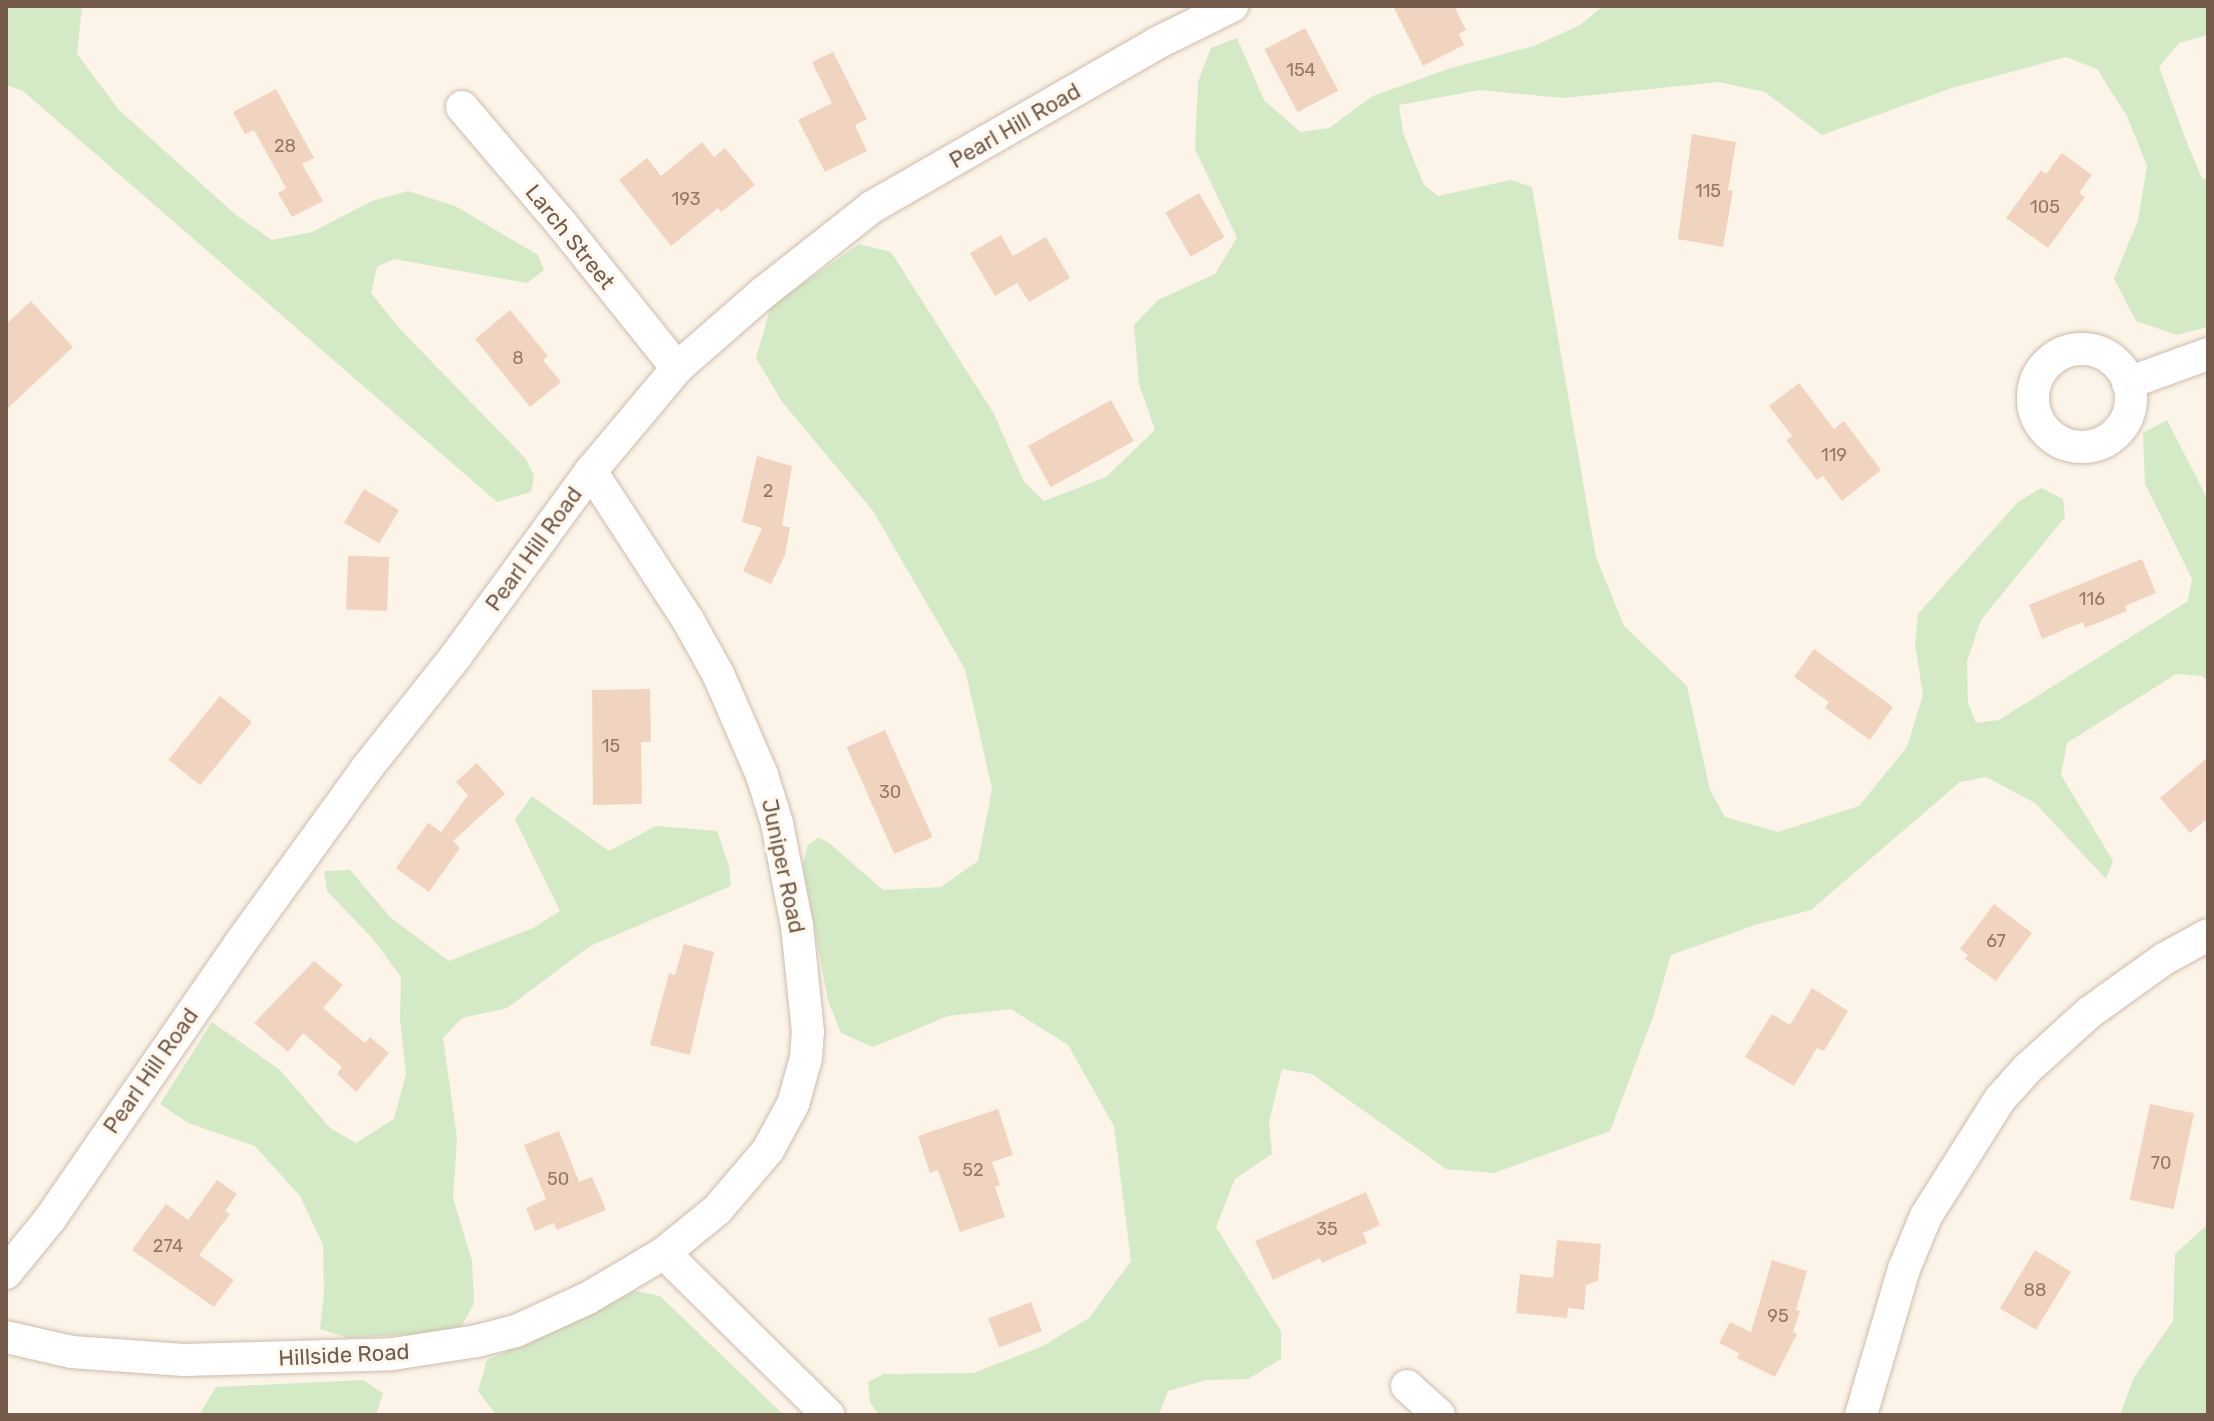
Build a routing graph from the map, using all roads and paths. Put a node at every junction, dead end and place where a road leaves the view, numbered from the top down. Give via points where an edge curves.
1 (1232, 6) edge
2 (462, 107) dead end
3 (2208, 354) edge
4 (677, 368) junction
5 (2128, 383) dead end
6 (591, 471) junction
7 (2208, 935) edge
8 (664, 1253) junction
9 (6, 1273) edge
10 (6, 1337) edge
11 (1407, 1386) dead end
12 (828, 1415) edge
13 (1439, 1415) edge
14 (1861, 1415) edge

1 - 4 street, Pearl Hill Road via 1157,43 872,207
2 - 4 street, Larch Street
3 - 5 street
4 - 6 street, Pearl Hill Road
6 - 8 street, Juniper Road via 688,620 741,722 777,823 805,980 806,1058 783,1126 736,1190
6 - 9 street, Pearl Hill Road via 367,768 50,1219
7 - 14 street via 2090,1012 2000,1099 1926,1216 1904,1269
8 - 10 street, Hillside Road via 588,1298 516,1331 393,1354 148,1360 72,1352
8 - 12 street
11 - 13 street

